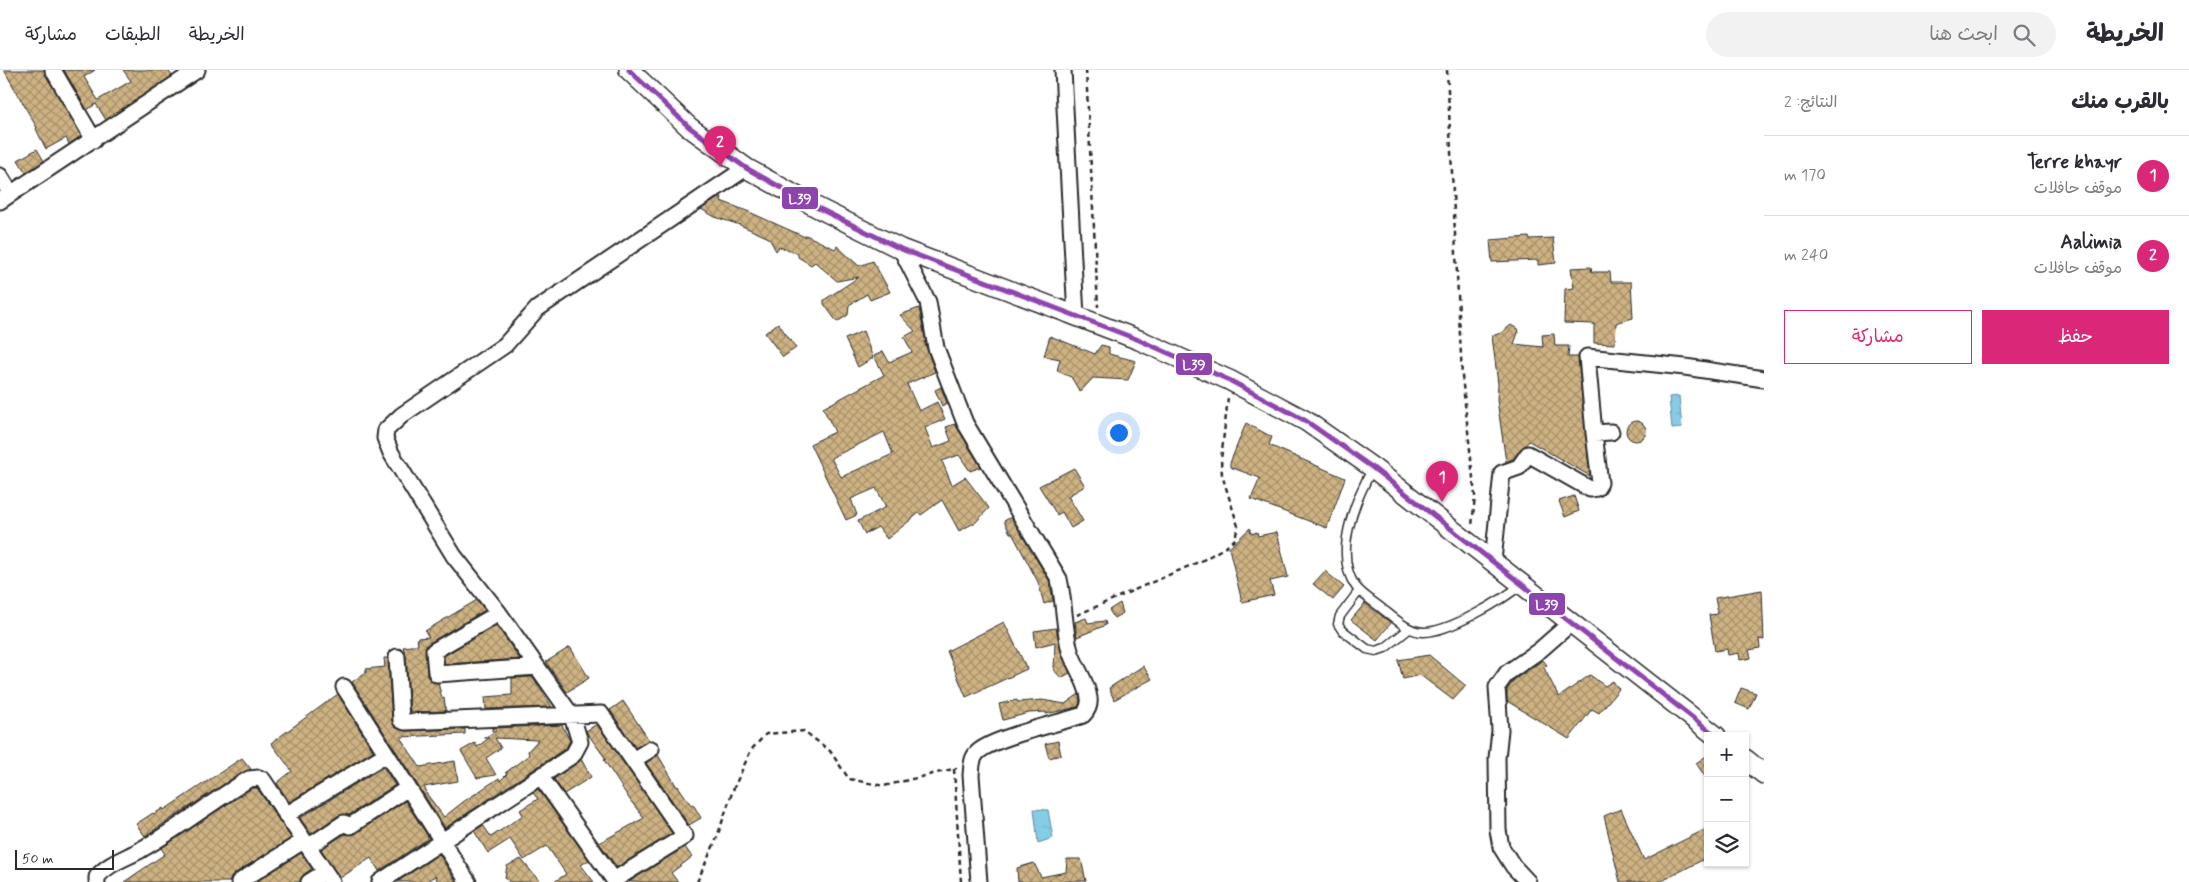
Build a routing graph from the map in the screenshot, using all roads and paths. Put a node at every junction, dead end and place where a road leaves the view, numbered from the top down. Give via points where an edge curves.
1 (53, 70) edge
2 (198, 70) edge
3 (629, 70) edge
4 (1063, 70) edge
5 (1086, 70) edge
6 (1447, 70) edge
7 (94, 140) junction
8 (746, 168) junction
9 (0, 176) edge
10 (5, 198) edge
11 (901, 249) junction
12 (1076, 317) junction
13 (1098, 324) junction
14 (1764, 379) edge
15 (1229, 380) junction
16 (1611, 432) dead end
17 (1594, 434) junction
18 (1372, 468) junction
19 (1469, 542) junction
20 (1493, 561) junction
21 (1523, 584) junction
22 (1360, 591) junction
23 (499, 613) junction
24 (1066, 619) junction
25 (1572, 622) junction
26 (1409, 629) junction
27 (397, 657) dead end
28 (536, 667) junction
29 (344, 687) dead end
30 (572, 716) junction
31 (1711, 732) edge
32 (651, 749) dead end
33 (386, 754) junction
34 (633, 760) junction
35 (972, 762) junction
36 (1749, 762) edge
37 (954, 769) junction
38 (1764, 774) edge
39 (542, 777) junction
40 (408, 788) junction
41 (286, 815) junction
42 (442, 843) junction
43 (305, 844) junction
44 (329, 877) edge
45 (97, 882) edge
46 (239, 882) edge
47 (309, 882) edge
48 (380, 882) edge
49 (468, 882) edge
50 (697, 882) edge
51 (961, 882) edge
52 (979, 882) edge
53 (1528, 882) edge

1 - 7 street
2 - 7 street
3 - 8 street via 689,127
4 - 12 street
5 - 13 path
6 - 19 path via 1462,376 1475,496
7 - 10 street
8 - 11 street
8 - 23 street via 538,309 505,345 402,415 386,430 385,438 391,454 444,540
9 - 10 street
11 - 12 street
11 - 24 street via 928,302 936,348 965,423 1059,579
12 - 13 street
13 - 15 street
14 - 17 street via 1588,357
15 - 18 street via 1306,421
15 - 24 path via 1222,467 1225,488 1238,526 1235,539 1203,560
16 - 17 street
17 - 20 street via 1600,483 1597,488 1590,489 1528,454 1519,467 1502,473
18 - 19 street
18 - 22 lane via 1359,493 1348,536 1347,567
19 - 20 street
20 - 21 street
21 - 25 street
21 - 26 lane via 1489,608 1439,630
22 - 26 lane
22 - 26 lane via 1340,616 1338,624 1342,630 1368,649 1376,651
23 - 28 street
23 - 28 street via 434,651 437,674
24 - 35 street via 1069,649 1088,692 1088,710 1074,718 991,744 977,753
25 - 31 street
25 - 53 street via 1507,673 1498,687 1498,830 1501,847
27 - 30 street via 401,721
28 - 30 street
29 - 33 street
30 - 34 street via 601,714 618,746
30 - 39 street via 580,742 576,752
32 - 34 street
33 - 40 street
33 - 41 street
34 - 39 street via 685,836 618,880 609,874
35 - 37 path
35 - 52 street
36 - 38 street
37 - 50 path via 884,786 849,779 830,751 804,731 766,734 750,750
37 - 51 path
39 - 42 street
40 - 42 street
40 - 43 street via 350,826 344,823
41 - 43 street
41 - 45 street via 262,780 249,779 143,849 103,869 97,876
42 - 48 street
42 - 49 street
43 - 44 street
43 - 46 street
44 - 47 street

